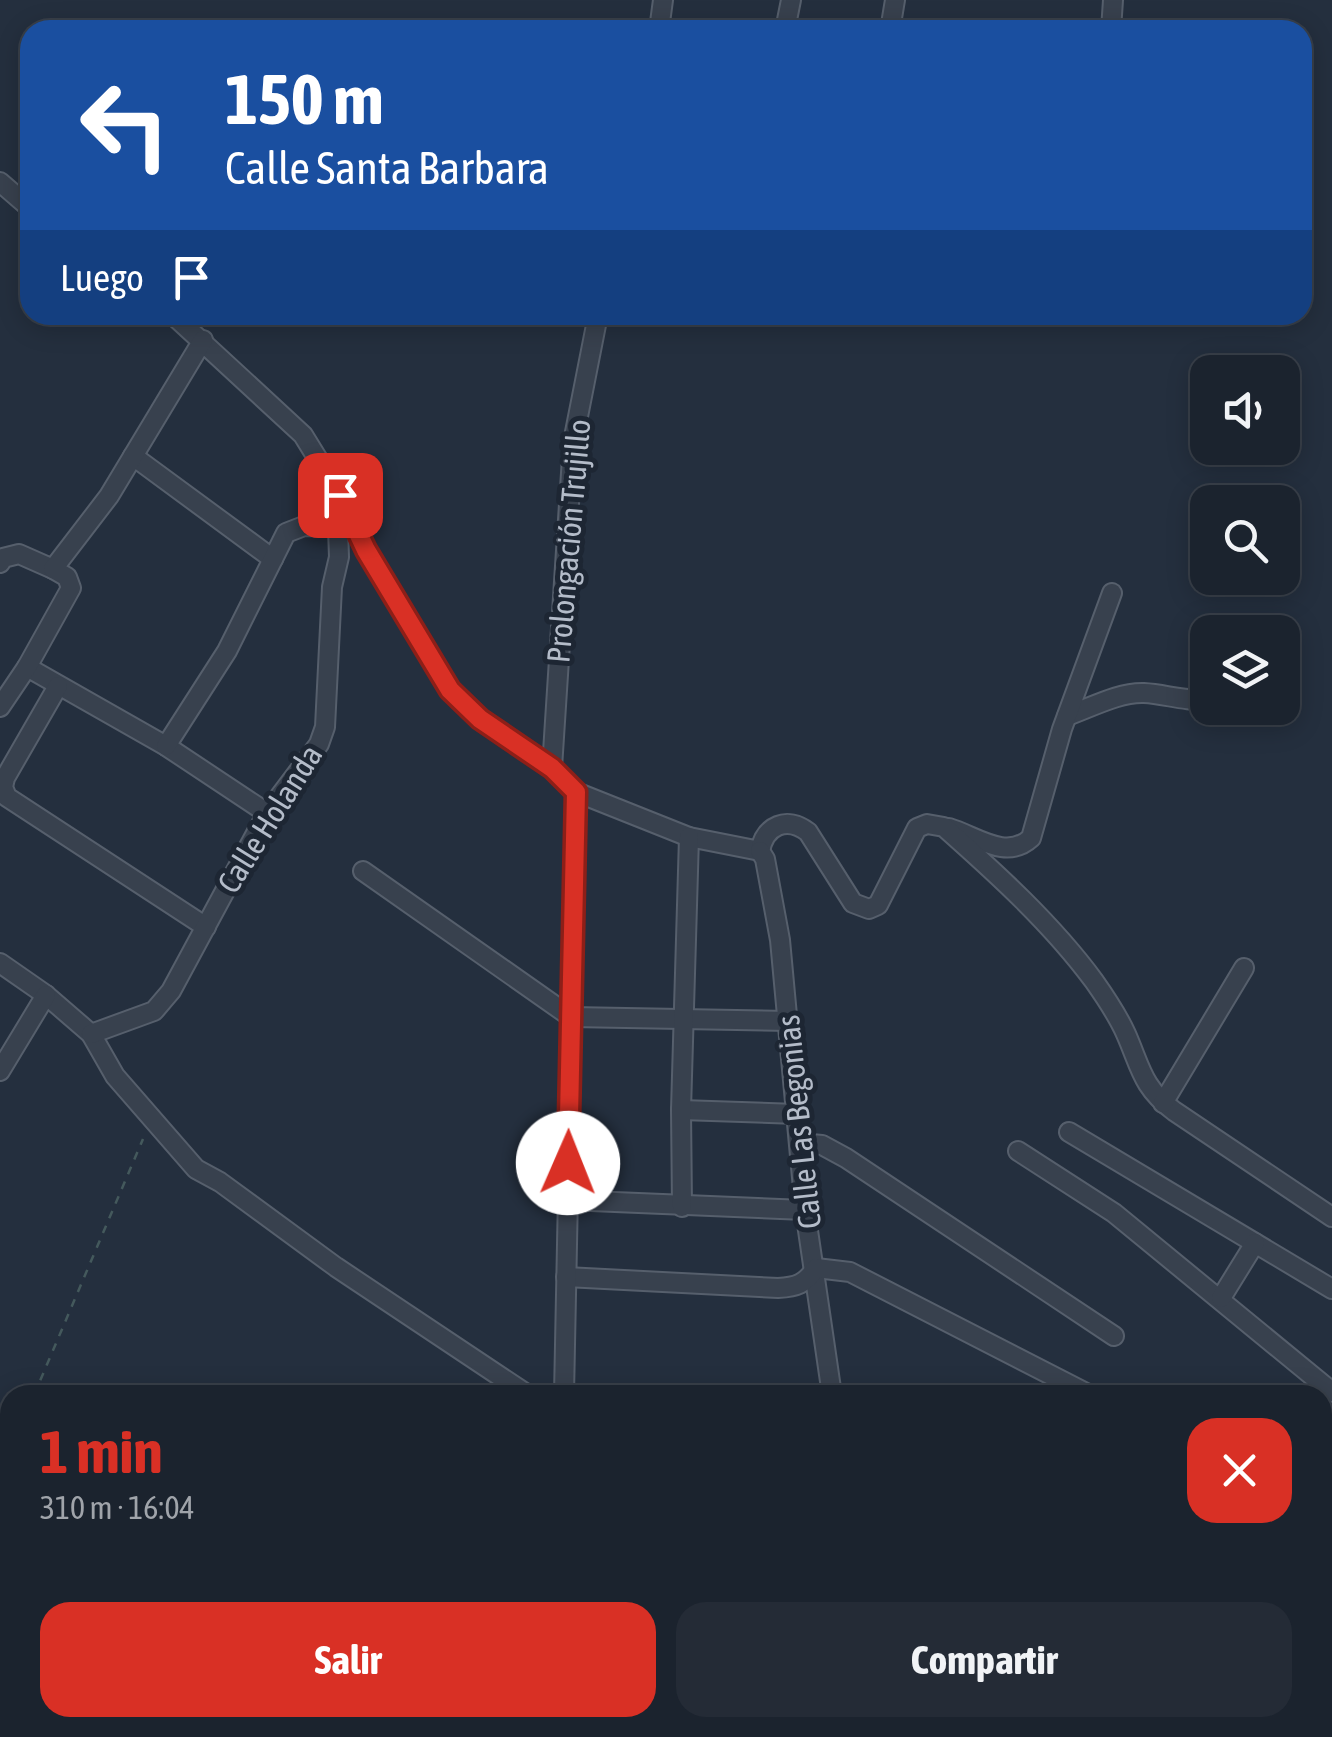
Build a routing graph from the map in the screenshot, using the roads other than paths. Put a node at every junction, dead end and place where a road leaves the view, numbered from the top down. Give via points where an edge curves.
1 (0, 182) edge
2 (20, 199) edge
3 (185, 325) edge
4 (596, 325) edge
5 (203, 340) junction
6 (133, 456) junction
7 (345, 528) junction
8 (366, 550) junction
9 (339, 557) junction
10 (272, 559) junction
11 (0, 563) edge
12 (53, 569) junction
13 (1112, 593) dead end
14 (27, 667) junction
15 (58, 686) junction
16 (1190, 701) edge
17 (0, 706) edge
18 (1066, 716) junction
19 (166, 746) junction
20 (552, 768) junction
21 (576, 792) junction
22 (268, 813) junction
23 (944, 826) junction
24 (689, 837) junction
25 (760, 851) junction
26 (364, 871) dead end
27 (206, 927) junction
28 (0, 963) edge
29 (1244, 968) dead end
30 (46, 995) junction
31 (571, 1017) junction
32 (684, 1018) junction
33 (789, 1021) junction
34 (92, 1034) junction
35 (0, 1072) edge
36 (1163, 1103) junction
37 (681, 1110) junction
38 (798, 1114) junction
39 (1069, 1132) dead end
40 (800, 1143) junction
41 (1018, 1150) dead end
42 (567, 1200) junction
43 (682, 1207) junction
44 (805, 1210) junction
45 (1332, 1217) edge
46 (1255, 1243) junction
47 (816, 1268) junction
48 (566, 1276) junction
49 (1332, 1289) edge
50 (1221, 1298) junction
51 (1114, 1336) dead end
52 (513, 1385) edge
53 (564, 1385) edge
54 (831, 1385) edge
55 (1070, 1385) edge
56 (1324, 1385) edge

1 - 2 street
3 - 5 street
4 - 20 street, Prolongación Trujillo via 574,442
5 - 6 street
5 - 7 street via 303,435 340,495
6 - 10 street
6 - 12 street
7 - 8 street
7 - 9 street, Calle Holanda
7 - 10 street via 295,527
8 - 9 street
8 - 20 street via 450,690
9 - 22 street, Calle Holanda via 325,727
10 - 19 street via 227,651
11 - 12 street via 19,554
12 - 14 street via 72,588
13 - 18 street
14 - 15 street
14 - 17 street
15 - 19 street
15 - 27 street via 5,778 6,796
16 - 18 street via 1133,694
18 - 23 street via 1025,844 1004,849
19 - 22 street
20 - 21 street
21 - 24 street
21 - 31 street
22 - 27 street, Calle Holanda
23 - 25 street via 917,828 878,905 869,910 853,903 798,824 774,827
23 - 36 street via 1044,922 1094,982 1127,1036 1138,1071
24 - 25 street
24 - 32 street
25 - 33 street, Calle Las Begonias
26 - 31 street
27 - 34 street, Calle Holanda via 154,1011
28 - 30 street
29 - 36 street
30 - 34 street
30 - 35 street
31 - 32 street
31 - 42 street
32 - 33 street
32 - 37 street
33 - 38 street, Calle Las Begonias
34 - 52 street via 114,1076 196,1169
36 - 45 street
37 - 38 street
37 - 43 street
38 - 40 street, Calle Las Begonias
39 - 46 street
40 - 44 street, Calle Las Begonias
40 - 51 street via 846,1158
41 - 50 street via 1114,1213
42 - 43 street
42 - 48 street
43 - 44 street
44 - 47 street, Calle Las Begonias
46 - 49 street
46 - 50 street
47 - 48 street via 806,1282 778,1288
47 - 54 street, Calle Las Begonias
47 - 55 street via 850,1272
48 - 53 street
50 - 56 street

